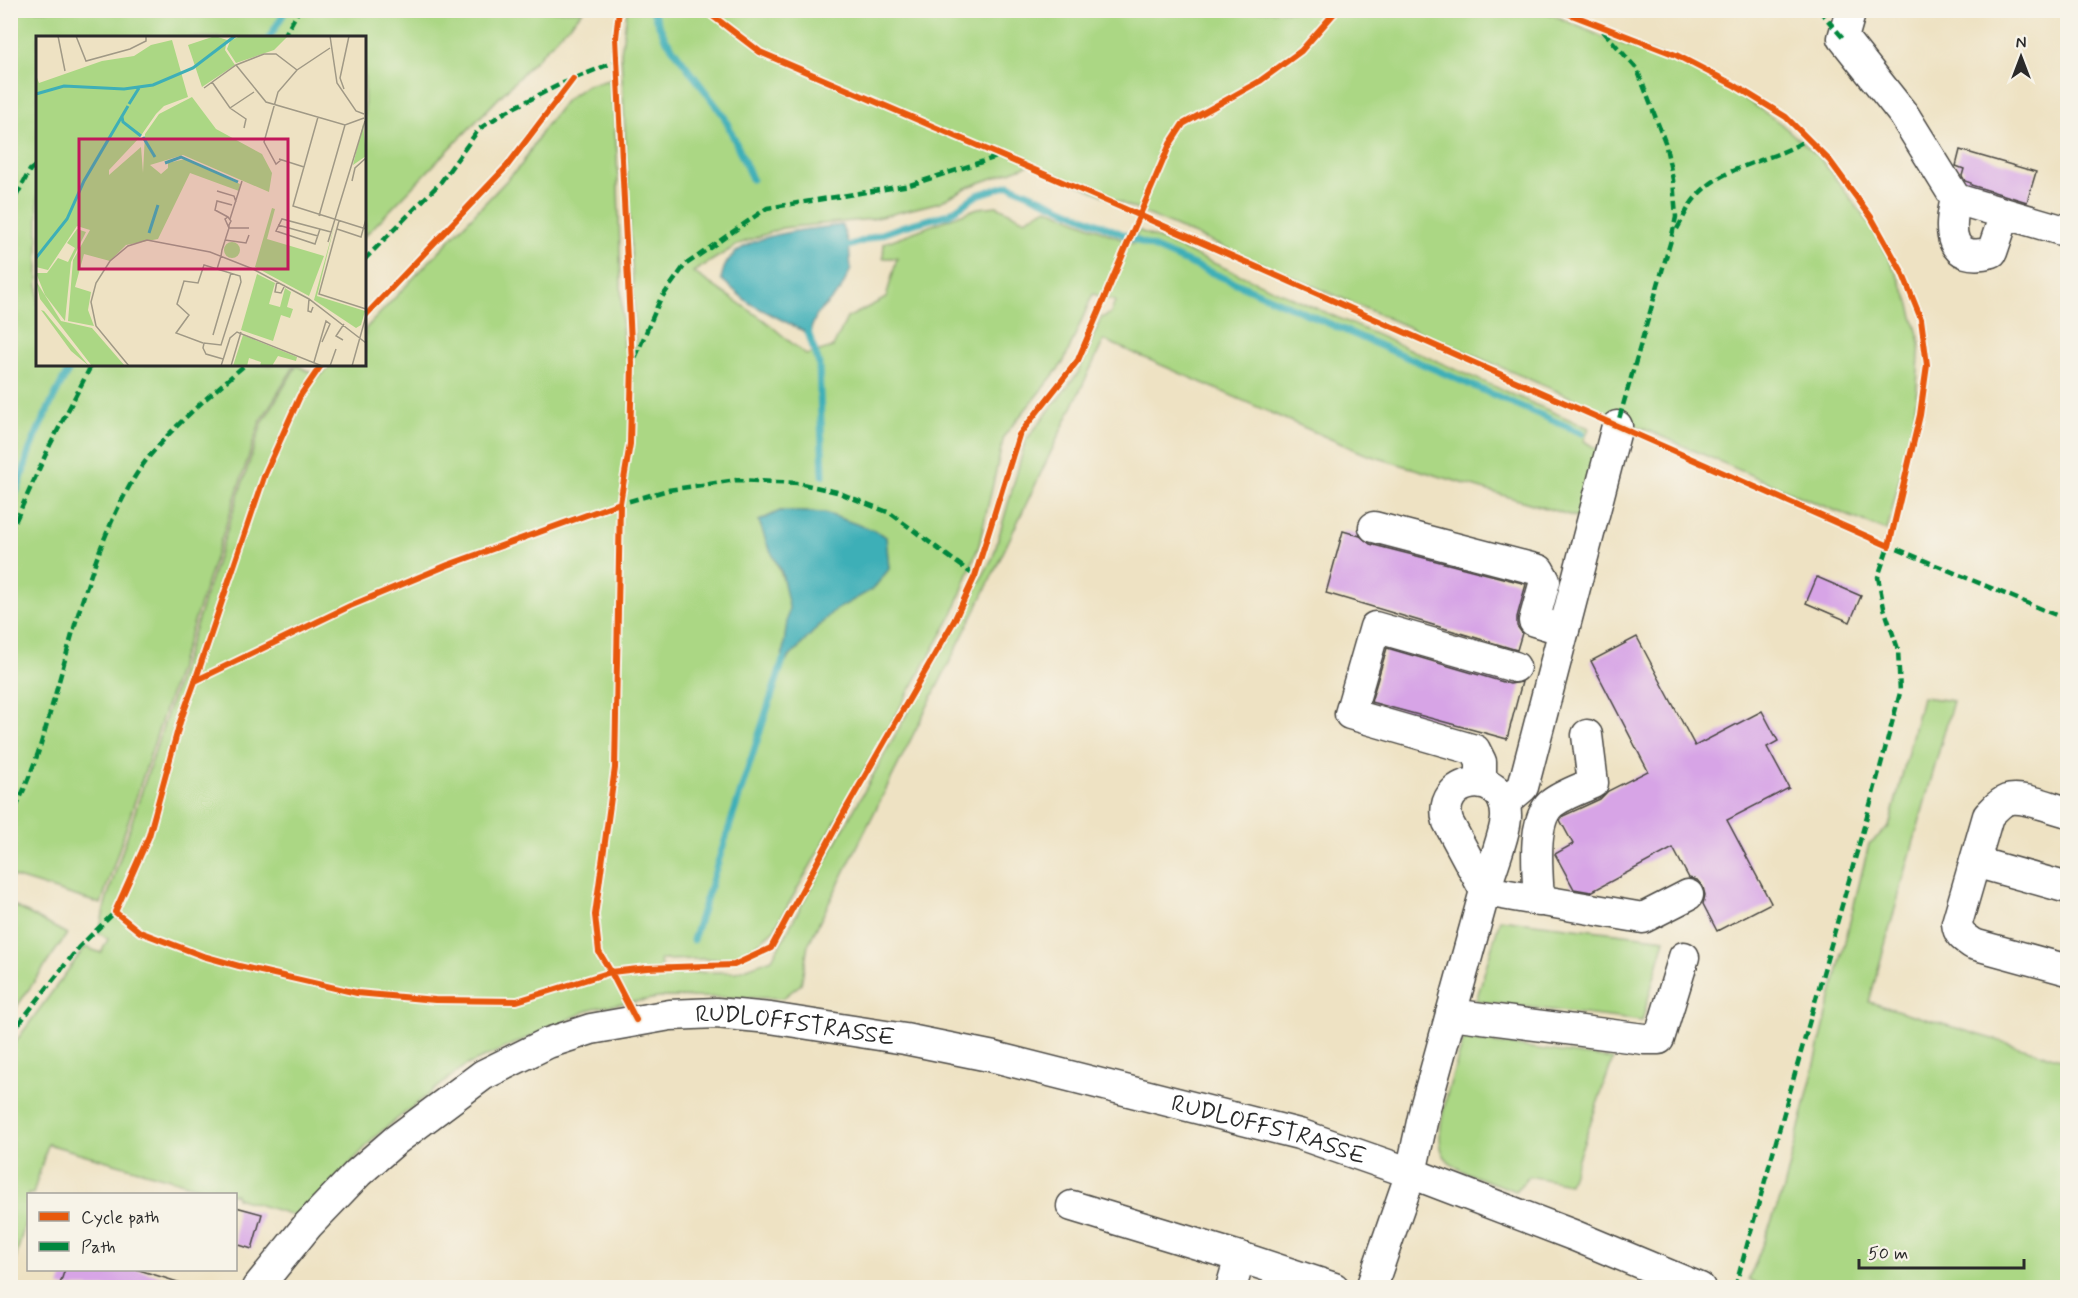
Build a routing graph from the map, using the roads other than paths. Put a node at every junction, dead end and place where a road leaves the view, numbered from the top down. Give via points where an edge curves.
1 (1847, 24) edge
2 (1956, 199) junction
3 (2005, 214) junction
4 (2067, 232) edge
5 (1617, 426) dead end
6 (1374, 527) dead end
7 (1564, 630) junction
8 (1515, 667) dead end
9 (1587, 735) dead end
10 (1481, 783) junction
11 (1504, 803) junction
12 (2067, 813) edge
13 (1975, 862) junction
14 (2067, 888) edge
15 (1485, 891) junction
16 (1688, 895) dead end
17 (1539, 901) junction
18 (1684, 957) dead end
19 (2067, 970) edge
20 (1451, 1014) junction
21 (1411, 1173) junction
22 (1071, 1206) dead end
23 (1240, 1257) junction
24 (257, 1287) edge
25 (1231, 1287) edge
26 (1334, 1287) edge
27 (1371, 1287) edge
28 (1700, 1287) edge

1 - 2 street
2 - 3 street
2 - 3 street via 1951,228 1954,242 1962,251 1976,256 1992,252
3 - 4 street
5 - 7 street
6 - 7 street via 1539,570 1545,581 1534,621
7 - 11 street via 1523,787
8 - 10 street via 1375,627 1350,714 1475,750 1481,762
9 - 17 street via 1593,783 1553,802 1544,812 1537,848
10 - 11 street via 1493,787
10 - 15 street via 1458,788 1446,813
11 - 15 street via 1505,824
12 - 13 street via 2017,799 2006,801 1988,816
13 - 14 street
13 - 19 street via 1957,923 1962,937 1973,944
15 - 17 street
15 - 20 street
16 - 17 street via 1643,918
18 - 20 street via 1659,1039
20 - 21 street
21 - 24 street, RUDLOFFSTRASSE via 1299,1134 982,1055 770,1018 716,1013 670,1015 591,1029 559,1039 483,1075 357,1173
21 - 27 street
21 - 28 street, RUDLOFFSTRASSE
22 - 23 street
23 - 25 street
23 - 26 street

